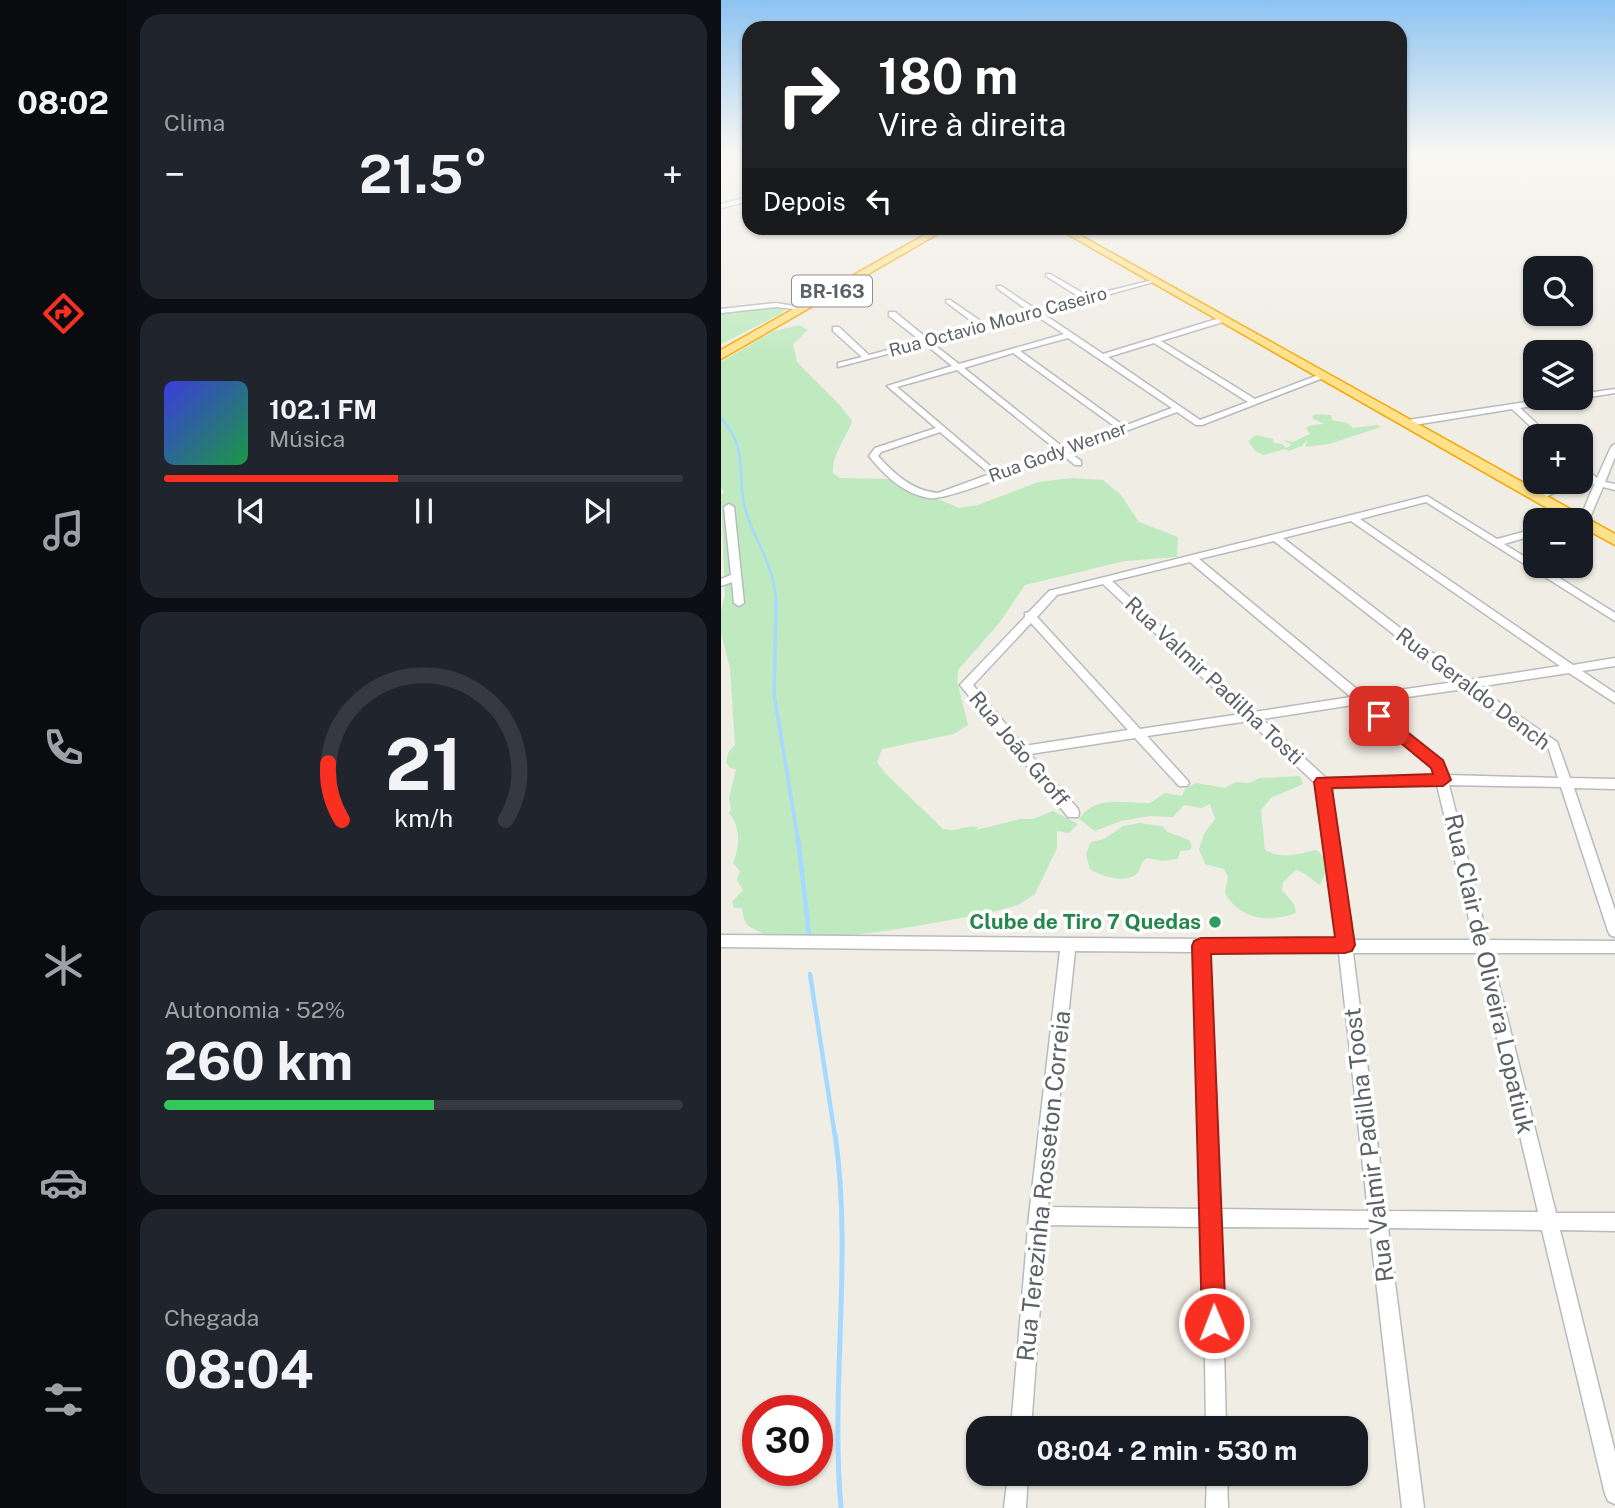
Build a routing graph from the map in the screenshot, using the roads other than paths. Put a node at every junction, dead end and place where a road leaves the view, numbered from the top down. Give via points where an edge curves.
1 (931, 235) edge
2 (1074, 235) edge
3 (1048, 275) dead end
4 (1155, 280) junction
5 (999, 287) dead end
6 (1086, 299) junction
7 (948, 301) dead end
8 (803, 307) junction
9 (721, 311) edge
10 (1035, 312) junction
11 (892, 314) dead end
12 (1223, 319) junction
13 (983, 326) junction
14 (836, 329) dead end
15 (1069, 335) junction
16 (1154, 340) junction
17 (926, 342) junction
18 (1015, 351) junction
19 (721, 355) edge
20 (1101, 357) junction
21 (868, 358) junction
22 (841, 365) dead end
23 (958, 367) junction
24 (1324, 376) junction
25 (1612, 393) edge
26 (1593, 395) edge
27 (1254, 402) junction
28 (1523, 406) edge
29 (1514, 407) junction
30 (1178, 409) junction
31 (1408, 423) junction
32 (1532, 424) edge
33 (942, 429) junction
34 (1123, 429) junction
35 (1615, 447) edge
36 (1062, 451) junction
37 (1078, 463) dead end
38 (996, 475) junction
39 (1593, 480) edge
40 (1598, 483) junction
41 (1615, 487) edge
42 (1545, 494) edge
43 (939, 496) joint
44 (1539, 497) junction
45 (1427, 499) joint
46 (729, 508) dead end
47 (1559, 508) edge
48 (1589, 508) edge
49 (1351, 517) junction
50 (1593, 527) edge
51 (726, 530) edge
52 (1523, 535) edge
53 (1274, 536) junction
54 (1615, 540) edge
55 (1495, 543) junction
56 (1193, 559) junction
57 (737, 577) junction
58 (1105, 580) junction
59 (721, 583) edge
60 (739, 603) dead end
61 (1029, 615) junction
62 (1615, 618) edge
63 (1615, 662) edge
64 (1570, 670) junction
65 (966, 685) joint
66 (1468, 686) junction
67 (1359, 699) junction
68 (1615, 699) edge
69 (1249, 716) junction
70 (1140, 733) junction
71 (1019, 751) junction
72 (1443, 780) junction
73 (1323, 782) junction
74 (1183, 783) dead end
75 (1615, 784) edge
76 (1566, 785) junction
77 (1073, 813) dead end
78 (1615, 931) edge
79 (721, 941) edge
80 (1068, 944) junction
81 (1345, 945) junction
82 (1201, 946) junction
83 (1481, 946) junction
84 (1615, 947) edge
85 (1038, 1216) junction
86 (1212, 1218) junction
87 (1377, 1220) junction
88 (1549, 1222) junction
89 (1615, 1222) edge
90 (1022, 1416) edge
91 (1216, 1416) edge
92 (1017, 1486) edge
93 (1217, 1486) edge
94 (1615, 1494) edge
95 (1015, 1508) edge
96 (1217, 1508) edge
97 (1413, 1508) edge

1 - 8 highway, BR-163
2 - 4 highway
3 - 6 street
4 - 6 street, Rua Octavio Mouro Caseiro
4 - 12 highway
5 - 10 street
6 - 10 street, Rua Octavio Mouro Caseiro
7 - 13 street
8 - 9 street
8 - 19 highway, BR-163
10 - 13 street, Rua Octavio Mouro Caseiro
10 - 15 street
11 - 17 street
12 - 16 street
12 - 24 highway
13 - 17 street, Rua Octavio Mouro Caseiro
14 - 21 street
15 - 18 street
15 - 20 street
16 - 20 street
16 - 27 street
17 - 21 street, Rua Octavio Mouro Caseiro
17 - 23 street
18 - 23 street
18 - 34 street
20 - 30 street
21 - 22 street, Rua Octavio Mouro Caseiro
23 - 33 street via 891,386
23 - 36 street
24 - 27 street
24 - 31 highway
25 - 26 street
27 - 30 street via 1199,423
28 - 29 street
29 - 31 street
29 - 32 street
30 - 34 street, Rua Gody Werner
31 - 44 highway
33 - 38 street
33 - 43 street via 878,450 873,456 892,478
34 - 36 street, Rua Gody Werner
35 - 40 street
36 - 37 street
36 - 38 street, Rua Gody Werner
38 - 43 street, Rua Gody Werner
39 - 40 street
40 - 41 street
40 - 48 street
42 - 44 street
44 - 47 highway
45 - 49 street
45 - 55 street
46 - 51 street
49 - 53 street
49 - 64 street
50 - 54 highway
51 - 57 street
52 - 55 street
53 - 56 street
53 - 66 street, Rua Geraldo Dench
55 - 62 street
56 - 58 street
56 - 67 street, Rua Clair de Oliveira Lopatiuk
57 - 59 street
57 - 60 street
58 - 61 street via 1053,593
58 - 69 street, Rua Valmir Padilha Tosti
61 - 65 street
61 - 70 street
63 - 64 street
64 - 66 street
64 - 68 street
65 - 71 street, Rua João Groff
66 - 67 street
66 - 76 street, Rua Geraldo Dench via 1553,745
67 - 69 street
67 - 72 street, Rua Clair de Oliveira Lopatiuk via 1437,764
69 - 70 street
69 - 73 street, Rua Valmir Padilha Tosti
70 - 71 street
70 - 74 street
71 - 77 street, Rua João Groff
72 - 73 street
72 - 76 street
72 - 83 street, Rua Clair de Oliveira Lopatiuk
73 - 81 street, Rua Valmir Padilha Toost
75 - 76 street
76 - 78 street, Rua Geraldo Dench
79 - 80 street
80 - 82 street
80 - 85 street, Rua Terezinha Rosseton Correia
81 - 82 street
81 - 83 street
81 - 87 street, Rua Valmir Padilha Toost
82 - 86 street
83 - 84 street
83 - 88 street, Rua Clair de Oliveira Lopatiuk
85 - 86 street
85 - 90 street, Rua Terezinha Rosseton Correia
86 - 87 street
86 - 91 street
87 - 88 street
87 - 97 street, Rua Valmir Padilha Toost
88 - 89 street
88 - 94 street, Rua Clair de Oliveira Lopatiuk
92 - 95 street
93 - 96 street

